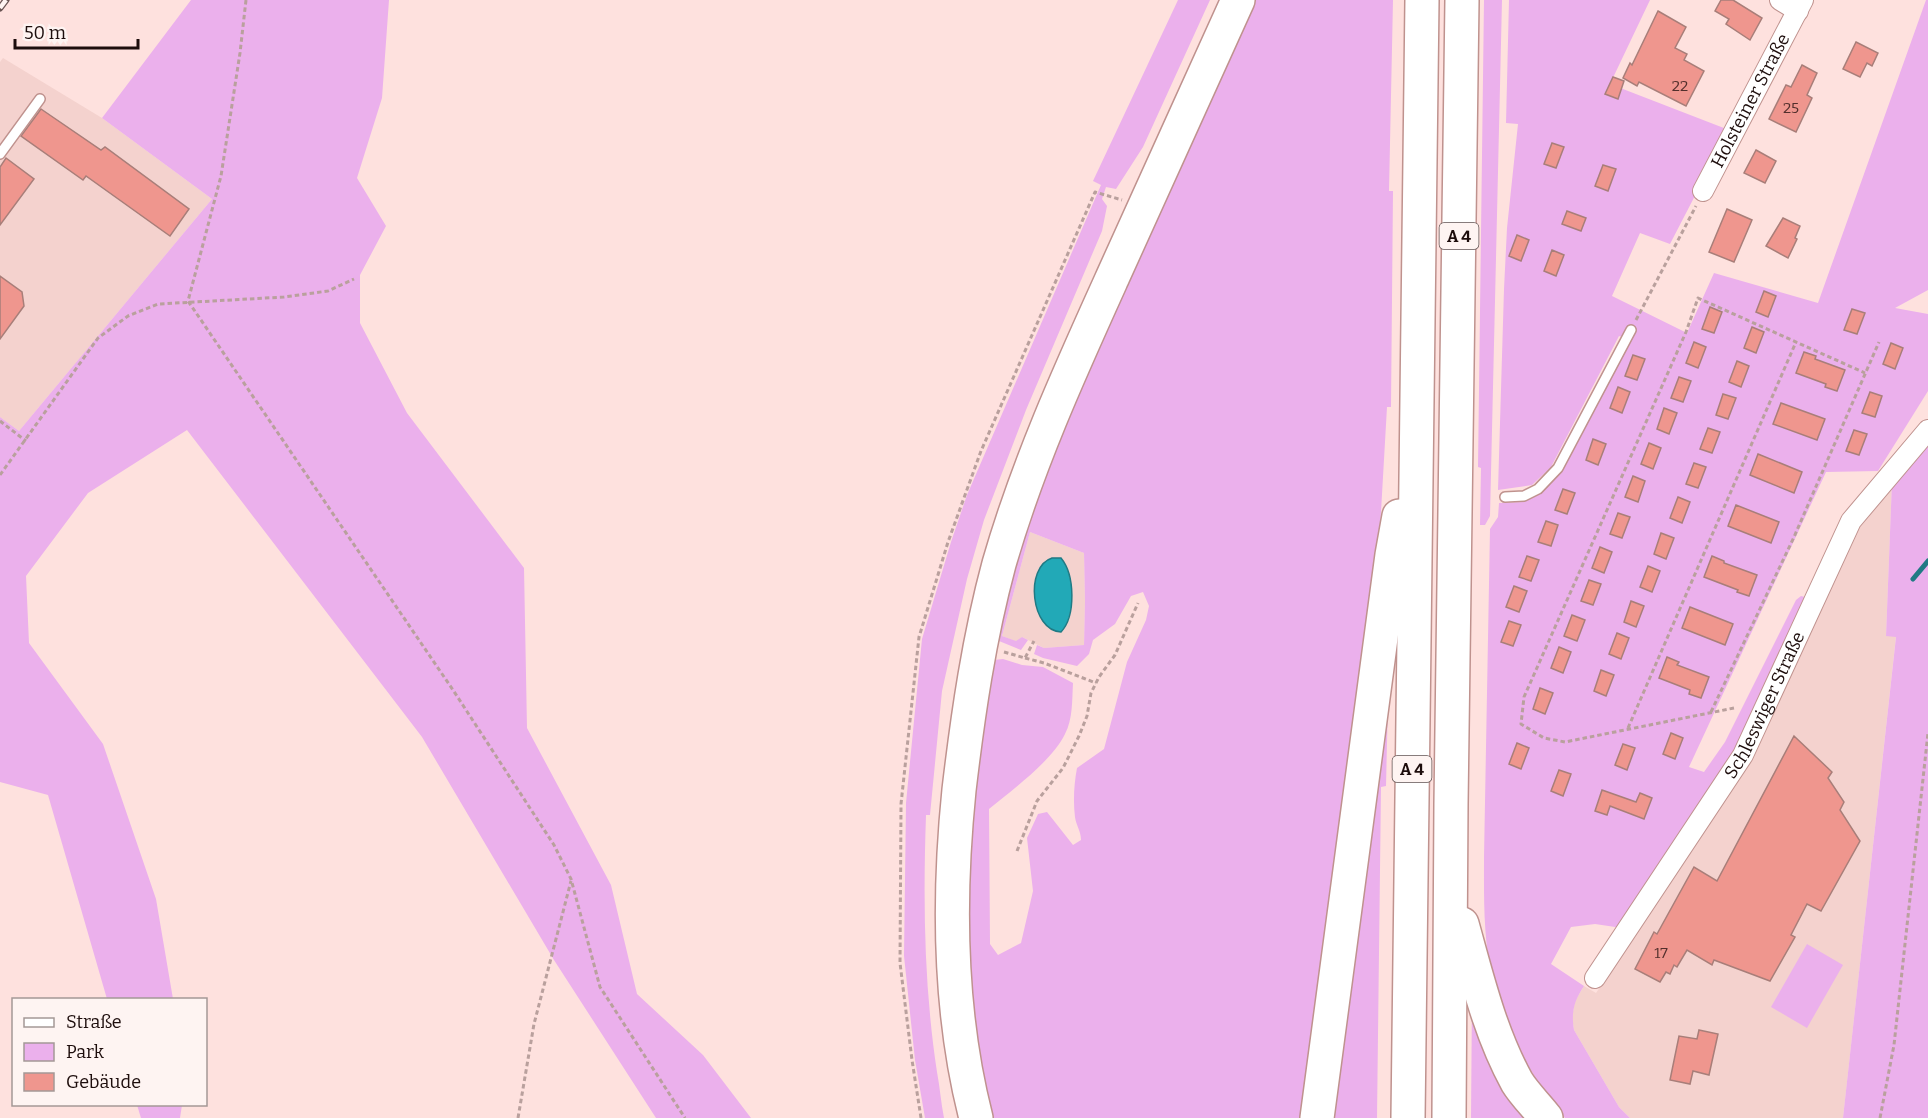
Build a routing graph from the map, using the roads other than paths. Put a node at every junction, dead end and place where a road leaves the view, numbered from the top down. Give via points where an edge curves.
1 (1218, 0) edge
2 (1238, 0) edge
3 (1422, 0) edge
4 (1462, 0) edge
5 (1780, 0) edge
6 (1801, 5) edge
7 (40, 99) dead end
8 (0, 154) edge
9 (1703, 191) road end
10 (1631, 330) road end
11 (1417, 420) junction
12 (1928, 430) edge
13 (1505, 497) dead end
14 (1451, 885) junction
15 (1595, 978) dead end
16 (956, 1118) edge
17 (976, 1118) edge
18 (1317, 1118) edge
19 (1408, 1118) edge
20 (1449, 1118) edge
21 (1546, 1118) edge

1 - 16 highway via 1072,323 1013,469 975,582 937,819 936,975
2 - 17 highway via 1056,401 999,567 968,721 957,811 952,911 954,976 968,1087
3 - 11 highway, A 4
4 - 14 highway, A 4
5 - 6 street, Holsteiner Straße
6 - 9 street, Holsteiner Straße
7 - 8 lane
10 - 13 lane via 1558,468 1538,489 1524,496
11 - 18 highway via 1391,567
11 - 19 highway, A 4
12 - 15 street, Schleswiger Straße via 1851,521 1743,755
14 - 20 highway, A 4
14 - 21 highway, A 4 via 1494,1031 1518,1084

